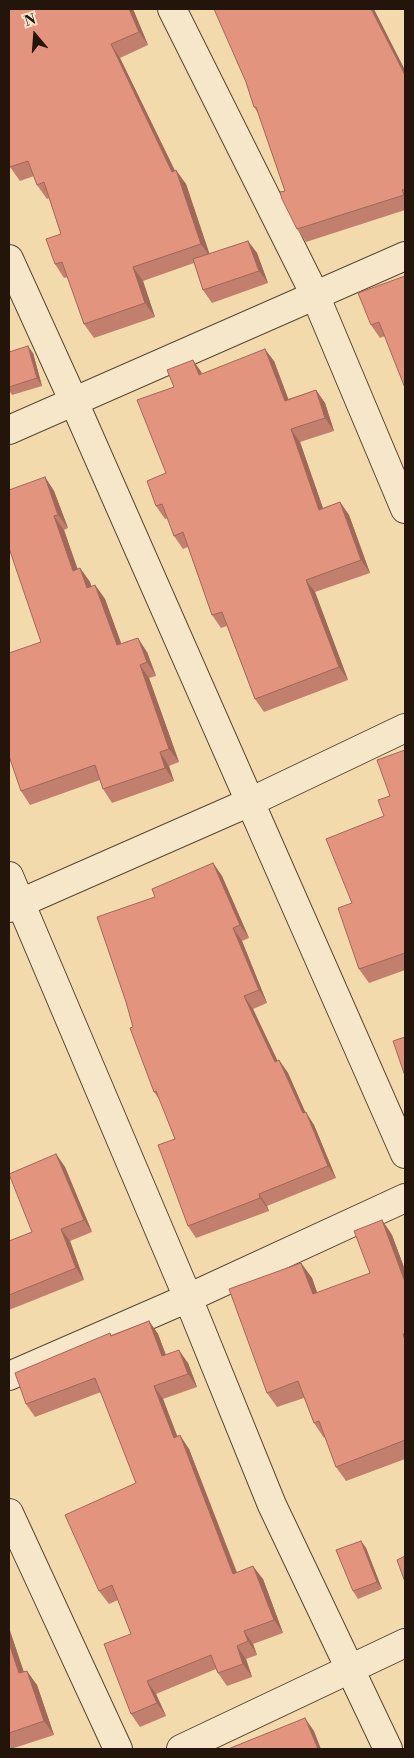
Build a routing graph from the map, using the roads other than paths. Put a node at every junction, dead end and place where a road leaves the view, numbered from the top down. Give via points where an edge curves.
1 (172, 9) edge
2 (405, 256) edge
3 (9, 259) edge
4 (315, 295) junction
5 (74, 402) junction
6 (9, 430) edge
7 (405, 509) edge
8 (405, 728) edge
9 (250, 802) junction
10 (9, 876) edge
11 (15, 906) edge
12 (405, 1154) edge
13 (405, 1198) edge
14 (188, 1298) junction
15 (9, 1376) edge
16 (9, 1513) edge
17 (405, 1643) edge
18 (349, 1669) junction
19 (118, 1749) edge
20 (181, 1749) edge
21 (388, 1749) edge

1 - 4 street
2 - 4 street
3 - 5 street
4 - 5 street
4 - 7 street
5 - 6 street
5 - 9 street
8 - 9 street
9 - 11 street
9 - 12 street
10 - 11 street
11 - 14 street
13 - 14 street
14 - 15 street
14 - 18 street via 272,1505
16 - 19 street
17 - 18 street
18 - 20 street
18 - 21 street

